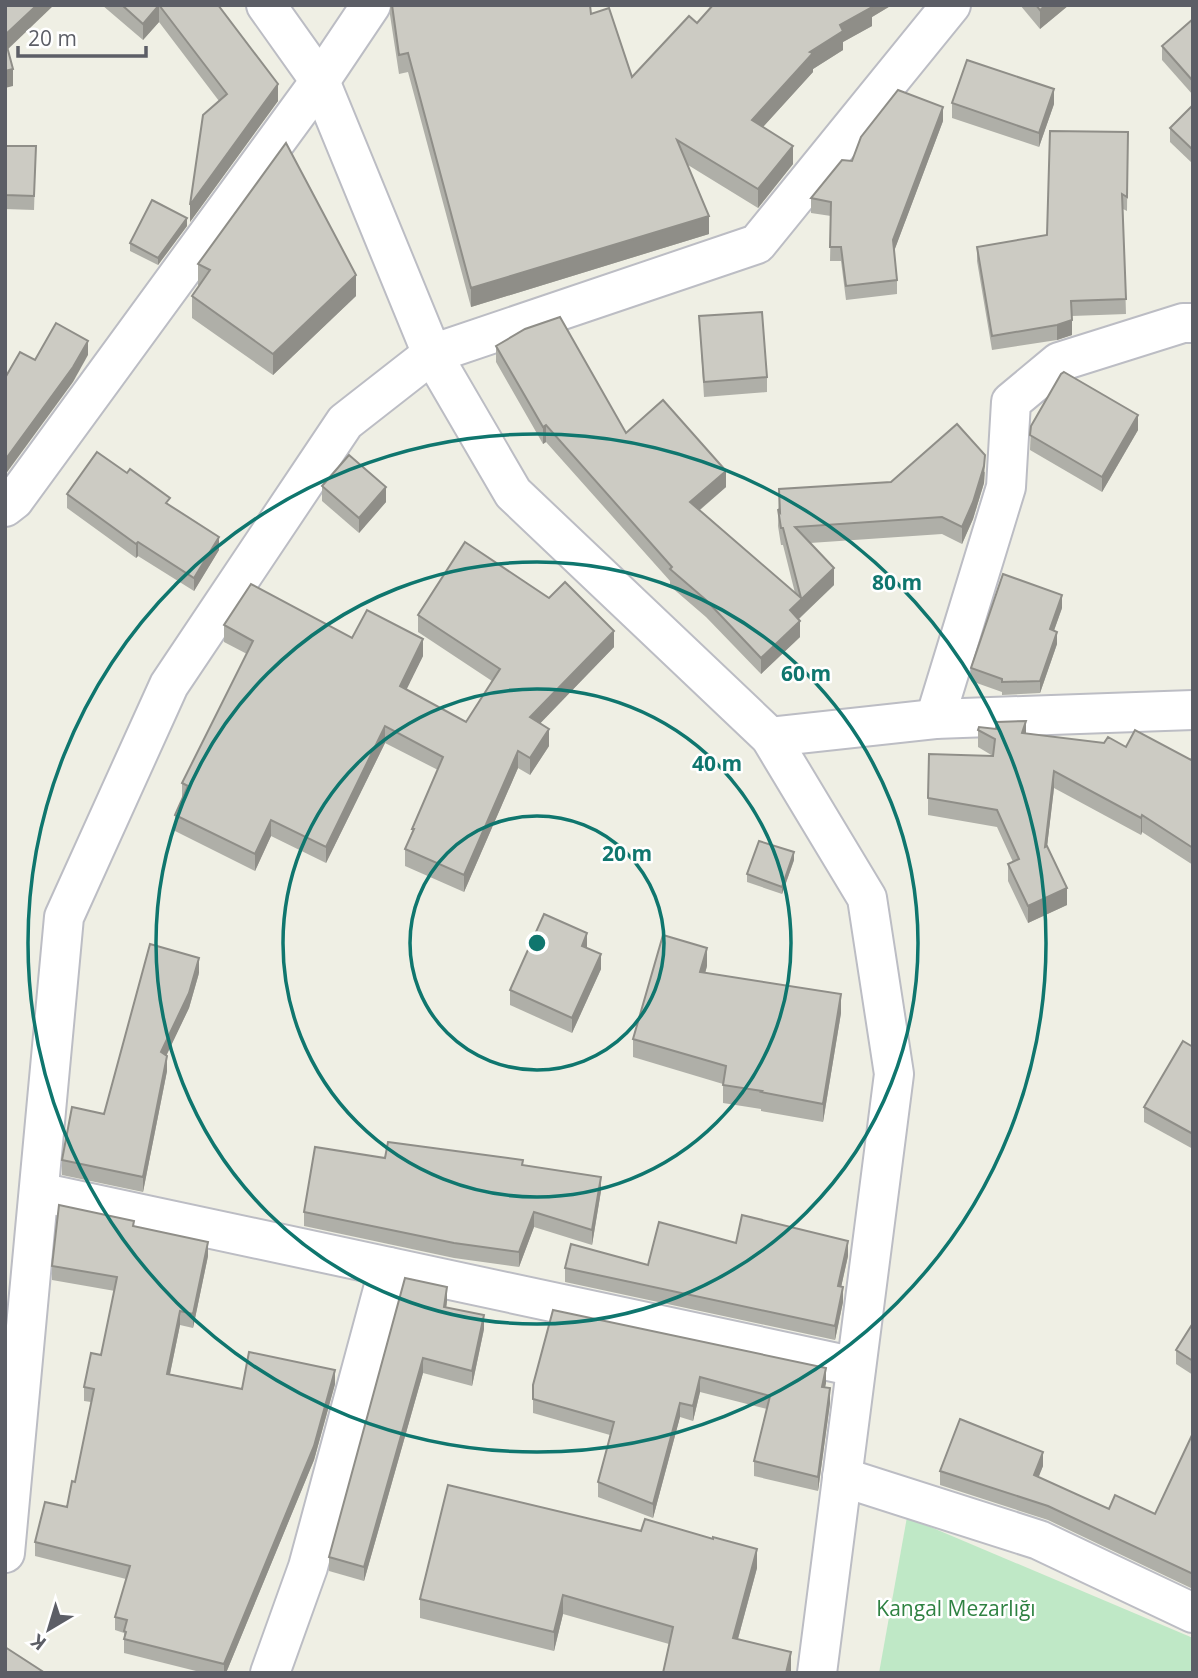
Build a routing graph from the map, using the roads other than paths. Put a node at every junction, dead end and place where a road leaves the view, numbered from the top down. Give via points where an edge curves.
1 (266, 5) edge
2 (371, 5) edge
3 (951, 5) edge
4 (320, 81) junction
5 (1193, 323) edge
6 (432, 354) junction
7 (5, 507) edge
8 (1193, 710) edge
9 (935, 719) junction
10 (770, 737) junction
11 (39, 1192) junction
12 (389, 1267) junction
13 (856, 1367) junction
14 (842, 1476) junction
15 (5, 1553) edge
16 (1193, 1613) edge
17 (270, 1673) edge
18 (817, 1673) edge

1 - 4 street
2 - 4 street
3 - 6 street via 757,244
4 - 6 street
4 - 7 street
5 - 9 street via 1059,362 1011,402 1006,487
6 - 10 street via 513,493
6 - 11 street via 345,422 169,685 64,917
8 - 9 street
9 - 10 street
10 - 13 street via 867,898 894,1073
11 - 12 street
11 - 15 street
12 - 13 street
12 - 17 street via 308,1567
13 - 14 street
14 - 16 street via 1039,1540
14 - 18 street

